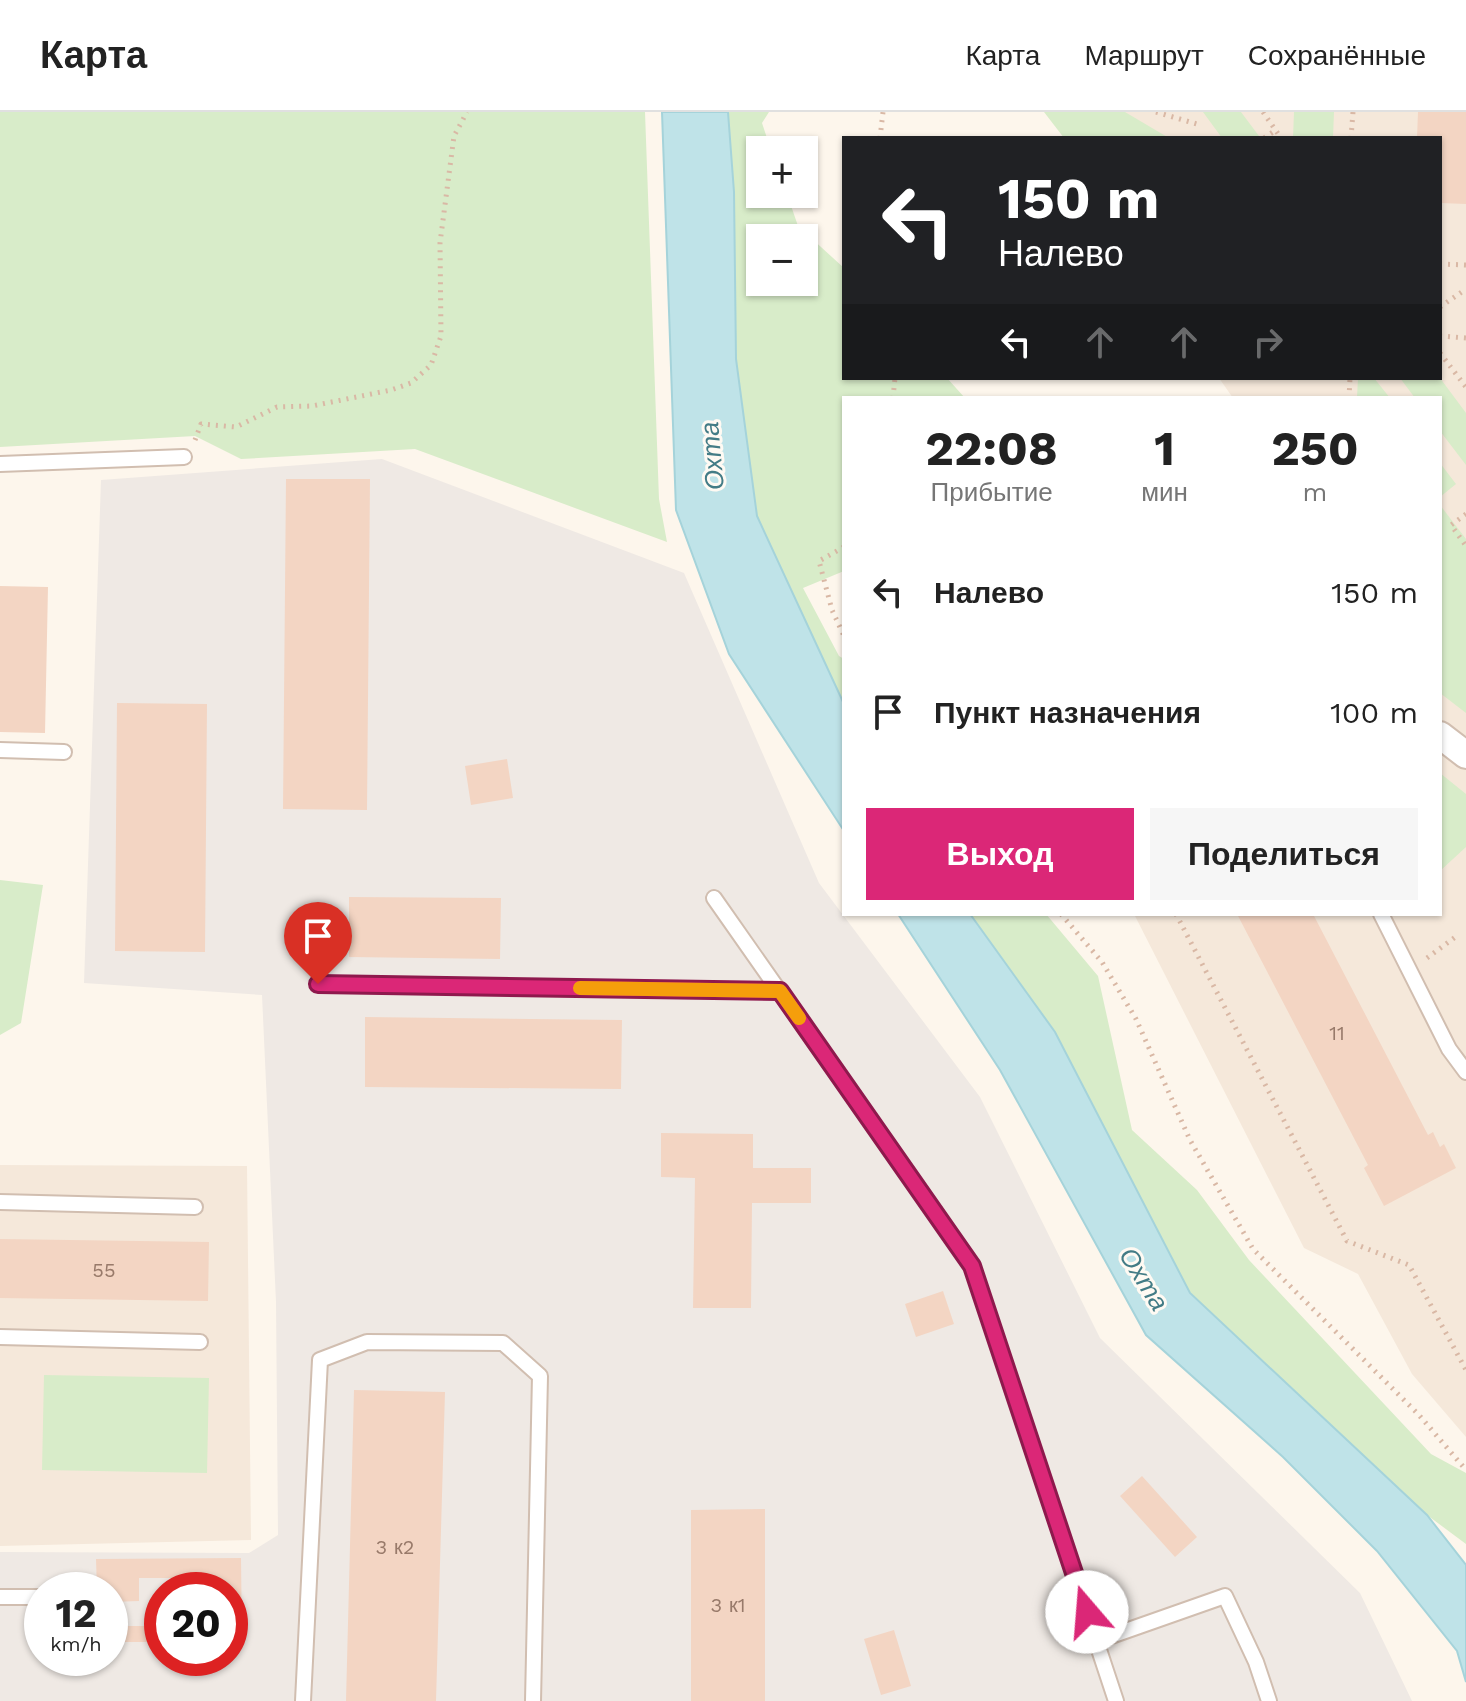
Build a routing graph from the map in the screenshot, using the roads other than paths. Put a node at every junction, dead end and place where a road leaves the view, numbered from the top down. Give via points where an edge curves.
1 (184, 457) road end
2 (0, 464) edge
3 (1442, 737) edge
4 (0, 750) edge
5 (64, 752) dead end
6 (1466, 755) edge
7 (714, 898) dead end
8 (1382, 916) edge
9 (318, 984) dead end
10 (780, 991) junction
11 (1466, 1072) edge
12 (0, 1202) edge
13 (195, 1207) dead end
14 (0, 1337) edge
15 (200, 1342) dead end
16 (0, 1597) edge
17 (24, 1597) edge
18 (1097, 1641) junction
19 (303, 1701) edge
20 (533, 1701) edge
21 (1116, 1701) edge
22 (1269, 1701) edge

1 - 2 lane
3 - 6 street
4 - 5 lane
7 - 10 lane
8 - 11 lane via 1449,1049
9 - 10 lane
10 - 18 lane via 972,1266
12 - 13 lane
14 - 15 lane
16 - 17 lane
18 - 21 lane
18 - 22 lane via 1225,1596
19 - 20 lane via 320,1360 367,1342 503,1343 540,1376

